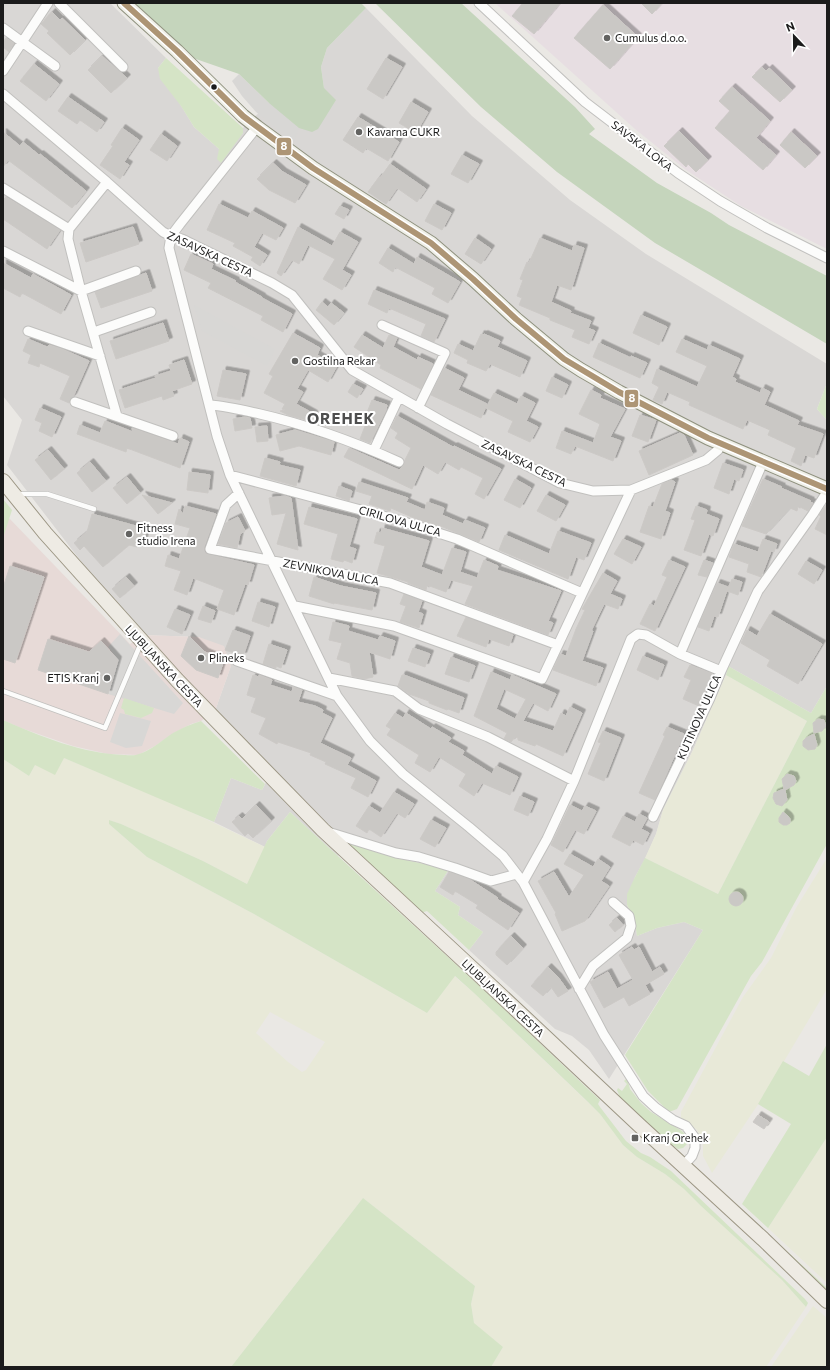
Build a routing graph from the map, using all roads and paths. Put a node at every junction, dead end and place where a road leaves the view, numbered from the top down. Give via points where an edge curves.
1 (48, 3) edge
2 (59, 3) edge
3 (124, 3) edge
4 (479, 3) edge
5 (3, 28) edge
6 (22, 42) junction
7 (55, 66) dead end
8 (124, 67) dead end
9 (3, 71) edge
10 (3, 94) edge
11 (257, 127) junction
12 (107, 182) junction
13 (3, 188) edge
14 (69, 229) junction
15 (171, 236) junction
16 (3, 252) edge
17 (827, 258) edge
18 (136, 271) dead end
19 (81, 291) junction
20 (151, 312) dead end
21 (382, 325) dead end
22 (28, 331) dead end
23 (94, 332) junction
24 (100, 356) junction
25 (399, 397) junction
26 (75, 402) dead end
27 (209, 405) junction
28 (418, 408) junction
29 (117, 416) junction
30 (173, 436) dead end
31 (722, 443) junction
32 (374, 450) junction
33 (399, 462) dead end
34 (763, 462) junction
35 (230, 475) junction
36 (3, 481) edge
37 (827, 489) edge
38 (631, 490) junction
39 (827, 492) edge
40 (239, 493) junction
41 (14, 494) junction
42 (94, 509) dead end
43 (272, 560) junction
44 (582, 593) junction
45 (295, 606) junction
46 (141, 641) junction
47 (558, 645) junction
48 (680, 654) junction
49 (237, 661) dead end
50 (721, 671) junction
51 (329, 678) junction
52 (3, 691) edge
53 (337, 696) junction
54 (574, 781) junction
55 (653, 817) dead end
56 (322, 830) junction
57 (520, 878) junction
58 (613, 902) dead end
59 (579, 989) junction
60 (683, 1166) junction
61 (827, 1301) edge

1 - 6 street
2 - 8 street
3 - 11 street
4 - 17 street, SAVSKA LOKA via 585,102 678,173 767,228
5 - 6 street
6 - 7 street
6 - 9 street
10 - 12 street, ZASAVSKA CESTA
11 - 15 street
11 - 31 street via 313,168 431,243 564,359 619,392
12 - 14 street
12 - 15 street, ZASAVSKA CESTA via 163,232
13 - 14 street
14 - 19 street via 68,239
15 - 25 street, ZASAVSKA CESTA via 182,239 292,295 352,370
15 - 27 street via 169,248
16 - 19 street
18 - 19 street
19 - 23 street
20 - 23 street
21 - 28 street via 445,353
22 - 24 street
23 - 24 street
24 - 29 street
25 - 28 street, ZASAVSKA CESTA
25 - 32 street
26 - 29 street
27 - 32 street via 293,422
27 - 35 street
28 - 38 street, ZASAVSKA CESTA via 560,483 593,492
29 - 30 street
31 - 34 street
31 - 38 street, ZASAVSKA CESTA via 706,460
32 - 33 street
34 - 37 street
34 - 48 street
35 - 40 street
35 - 44 street, CIRILOVA ULICA via 398,520 458,539
36 - 41 main road, LJUBLJANSKA CESTA
38 - 44 street
39 - 50 street via 758,591
40 - 43 street
40 - 43 street via 226,505 210,549
41 - 42 lane via 47,494
41 - 46 main road, LJUBLJANSKA CESTA via 45,533
43 - 45 street, ZEVNIKOVA ULICA
43 - 47 street, ZEVNIKOVA ULICA via 390,583
44 - 47 street
45 - 47 street via 394,626 542,679
45 - 51 street
46 - 52 lane via 105,728
46 - 56 main road, LJUBLJANSKA CESTA
48 - 50 street, KUTINOVA ULICA
48 - 54 street, KUTINOVA ULICA via 646,635 638,634 631,640
49 - 53 street
50 - 55 street, KUTINOVA ULICA
51 - 53 street
51 - 54 street via 395,691 419,709 488,737
53 - 57 street via 370,741 403,774 503,856
54 - 57 street, KUTINOVA ULICA via 547,839
56 - 57 street, LJUBLJANSKA CESTA via 396,853 419,857 491,881
56 - 60 main road, LJUBLJANSKA CESTA
57 - 59 street
58 - 59 street via 629,916 631,926 627,938 593,966
59 - 60 street via 604,1035 643,1096 673,1120 686,1126 695,1138 695,1148
60 - 61 main road, LJUBLJANSKA CESTA

